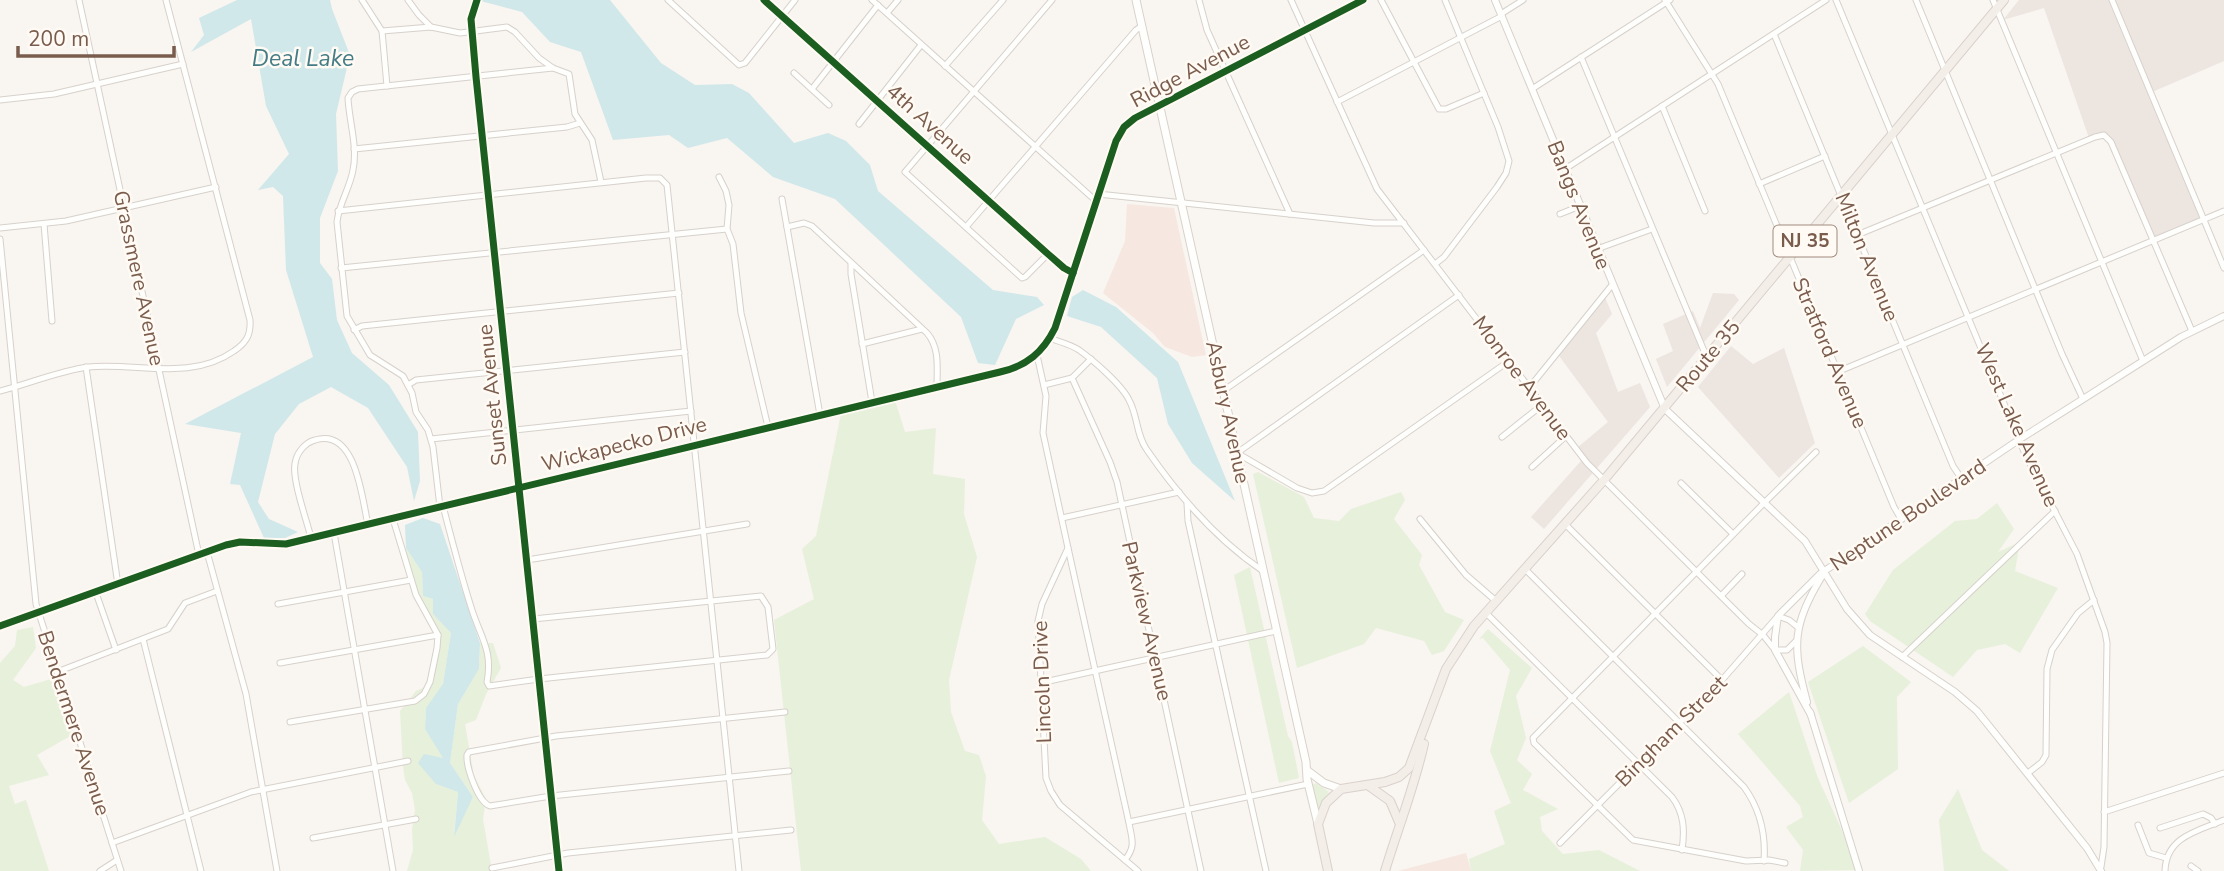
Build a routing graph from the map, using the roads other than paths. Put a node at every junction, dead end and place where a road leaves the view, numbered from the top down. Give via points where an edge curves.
1 (79, 0) edge
2 (166, 0) edge
3 (362, 0) edge
4 (408, 0) edge
5 (668, 0) edge
6 (765, 0) edge
7 (795, 0) edge
8 (872, 0) edge
9 (898, 0) edge
10 (1003, 0) edge
11 (1052, 0) edge
12 (1136, 0) edge
13 (1199, 0) edge
14 (1291, 0) edge
15 (1363, 0) edge
16 (1381, 0) edge
17 (1445, 0) edge
18 (1495, 0) edge
19 (1523, 0) edge
20 (1826, 0) edge
21 (1836, 0) edge
22 (1916, 0) edge
23 (1993, 0) edge
24 (2004, 0) edge
25 (2112, 0) edge
26 (1667, 1) edge
27 (476, 2) edge
28 (878, 5) junction
29 (1997, 9) junction
30 (887, 13) junction
31 (1501, 15) junction
32 (783, 16) junction
33 (1142, 26) junction
34 (431, 27) junction
35 (382, 31) junction
36 (472, 31) junction
37 (1304, 31) junction
38 (1774, 34) junction
39 (1461, 38) junction
40 (921, 45) junction
41 (1581, 57) junction
42 (834, 61) junction
43 (1414, 62) junction
44 (183, 64) junction
45 (945, 66) junction
46 (553, 68) junction
47 (1945, 71) junction
48 (1226, 72) junction
49 (794, 73) dead end
50 (1712, 74) junction
51 (476, 77) junction
52 (97, 84) junction
53 (387, 86) junction
54 (812, 89) junction
55 (1532, 89) junction
56 (974, 92) junction
57 (1484, 93) junction
58 (0, 100) edge
59 (878, 101) junction
60 (1337, 102) junction
61 (829, 105) dead end
62 (1160, 106) junction
63 (1662, 106) junction
64 (580, 124) junction
65 (859, 124) dead end
66 (1893, 134) junction
67 (483, 136) junction
68 (1614, 137) junction
69 (928, 145) junction
70 (1035, 147) junction
71 (354, 149) junction
72 (2056, 153) junction
73 (1825, 156) junction
74 (1564, 169) junction
75 (719, 177) dead end
76 (1991, 180) junction
77 (601, 183) junction
78 (1759, 184) junction
79 (216, 187) junction
80 (489, 194) junction
81 (1841, 195) junction
82 (1097, 198) junction
83 (782, 199) dead end
84 (989, 201) junction
85 (1181, 202) junction
86 (1580, 206) junction
87 (1924, 207) junction
88 (124, 209) junction
89 (338, 211) junction
90 (1705, 211) dead end
91 (2224, 211) edge
92 (1290, 214) junction
93 (1560, 214) dead end
94 (2204, 219) junction
95 (1404, 223) junction
96 (44, 224) junction
97 (786, 227) junction
98 (966, 227) junction
99 (0, 228) edge
100 (727, 229) junction
101 (1652, 229) junction
102 (673, 235) junction
103 (1857, 235) junction
104 (0, 239) edge
105 (2153, 241) junction
106 (1597, 249) junction
107 (1424, 250) junction
108 (495, 254) junction
109 (1048, 254) junction
110 (1790, 258) junction
111 (2101, 262) junction
112 (851, 263) junction
113 (1435, 264) junction
114 (341, 268) junction
115 (2224, 268) edge
116 (1073, 273) junction
117 (1612, 285) junction
118 (2036, 289) junction
119 (679, 293) junction
120 (1459, 295) junction
121 (1063, 301) joint
122 (501, 312) junction
123 (2224, 316) edge
124 (1970, 317) junction
125 (52, 321) dead end
126 (922, 329) junction
127 (354, 330) junction
128 (2192, 331) junction
129 (1049, 338) junction
130 (862, 344) junction
131 (1903, 344) junction
132 (685, 352) junction
133 (1037, 355) junction
134 (1707, 358) junction
135 (1091, 359) junction
136 (2143, 360) junction
137 (1509, 361) junction
138 (86, 368) junction
139 (159, 369) junction
140 (507, 371) junction
141 (1838, 372) junction
142 (1072, 377) junction
143 (408, 385) junction
144 (1044, 385) junction
145 (15, 387) junction
146 (937, 387) junction
147 (1529, 387) junction
148 (0, 391) edge
149 (1223, 391) junction
150 (2083, 399) junction
151 (872, 402) junction
152 (1542, 405) junction
153 (1665, 408) junction
154 (691, 411) junction
155 (820, 415) junction
156 (768, 427) junction
157 (513, 429) junction
158 (1566, 436) junction
159 (1502, 437) dead end
160 (431, 439) junction
161 (2020, 439) junction
162 (695, 445) junction
163 (1816, 452) dead end
164 (1237, 453) junction
165 (1532, 467) dead end
166 (1961, 478) junction
167 (1604, 481) junction
168 (1681, 483) dead end
169 (519, 488) junction
170 (1179, 492) junction
171 (1187, 503) junction
172 (1764, 503) junction
173 (1122, 505) junction
174 (442, 506) junction
175 (2055, 511) junction
176 (1062, 518) junction
177 (393, 519) junction
178 (1420, 519) dead end
179 (1901, 519) junction
180 (747, 524) dead end
181 (1565, 524) junction
182 (368, 525) junction
183 (704, 531) junction
184 (334, 533) junction
185 (1733, 534) junction
186 (311, 538) junction
187 (1068, 548) junction
188 (207, 552) junction
189 (199, 555) junction
190 (527, 560) junction
191 (1525, 569) junction
192 (1263, 571) junction
193 (1696, 571) junction
194 (1824, 571) junction
195 (1742, 574) dead end
196 (411, 580) junction
197 (118, 585) junction
198 (217, 591) junction
199 (345, 592) junction
200 (96, 593) junction
201 (1721, 596) junction
202 (2094, 600) junction
203 (711, 601) junction
204 (1496, 601) junction
205 (278, 604) dead end
206 (1486, 613) junction
207 (39, 614) junction
208 (1654, 614) junction
209 (1778, 616) junction
210 (533, 619) junction
211 (0, 626) edge
212 (1799, 628) junction
213 (1276, 631) junction
214 (438, 635) junction
215 (1763, 635) junction
216 (143, 639) junction
217 (1797, 640) junction
218 (1216, 644) junction
219 (116, 650) junction
220 (355, 650) junction
221 (1775, 650) junction
222 (1613, 656) junction
223 (1902, 657) junction
224 (1156, 658) junction
225 (717, 660) junction
226 (280, 663) dead end
227 (1096, 671) junction
228 (57, 672) junction
229 (539, 678) junction
230 (1722, 680) junction
231 (1040, 683) junction
232 (1571, 697) junction
233 (365, 709) junction
234 (785, 712) dead end
235 (1811, 715) junction
236 (723, 719) junction
237 (1428, 720) junction
238 (290, 722) dead end
239 (1680, 722) junction
240 (545, 737) junction
241 (408, 761) dead end
242 (1639, 764) junction
243 (375, 767) junction
244 (789, 771) dead end
245 (1308, 771) junction
246 (2028, 773) junction
247 (2224, 773) edge
248 (729, 777) junction
249 (1308, 785) junction
250 (1369, 786) junction
251 (262, 789) junction
252 (1341, 789) junction
253 (551, 796) junction
254 (1249, 797) junction
255 (1597, 806) junction
256 (1189, 810) junction
257 (2104, 813) junction
258 (187, 815) junction
259 (416, 819) dead end
260 (2224, 820) edge
261 (1129, 822) junction
262 (1399, 822) junction
263 (1318, 824) junction
264 (2215, 824) junction
265 (386, 825) junction
266 (2138, 825) dead end
267 (2160, 828) dead end
268 (791, 830) dead end
269 (735, 836) junction
270 (313, 838) dead end
271 (112, 843) junction
272 (1560, 843) dead end
273 (1682, 850) junction
274 (557, 855) junction
275 (2166, 858) junction
276 (117, 860) junction
277 (1125, 860) junction
278 (1764, 861) junction
279 (1785, 863) dead end
280 (2191, 866) dead end
281 (492, 868) dead end
282 (2101, 869) edge
283 (100, 871) edge
284 (121, 871) edge
285 (201, 871) edge
286 (276, 871) edge
287 (393, 871) edge
288 (559, 871) edge
289 (739, 871) edge
290 (1138, 871) edge
291 (1201, 871) edge
292 (1266, 871) edge
293 (1328, 871) edge
294 (1385, 871) edge
295 (1859, 871) edge
296 (2165, 871) edge
297 (2197, 871) edge

1 - 52 street, Grassmere Avenue
2 - 44 street
3 - 35 street
4 - 34 street
5 - 32 street via 739,65
6 - 32 street, 4th Avenue
7 - 32 street
8 - 28 street
9 - 30 street
10 - 45 street
11 - 56 street
12 - 33 main road, Asbury Avenue
13 - 48 street via 1204,24
14 - 37 street, Monroe Avenue
15 - 37 street, Ridge Avenue
16 - 43 street
17 - 39 street
18 - 31 street, Bangs Avenue
19 - 31 street
20 - 38 street
21 - 66 street, West Lake Avenue
22 - 47 street
23 - 29 street
24 - 29 main road, Route 35 / NJ 35
25 - 94 street
26 - 41 street
26 - 50 street, Stratford Avenue
27 - 36 street, Sunset Avenue
28 - 30 street
28 - 42 street
29 - 47 main road, Route 35 / NJ 35
29 - 72 street
30 - 40 street
31 - 39 street
31 - 55 street, Bangs Avenue
32 - 42 street, 4th Avenue
33 - 62 main road, Asbury Avenue
33 - 70 street
34 - 35 street
34 - 36 street via 452,33
35 - 53 street
36 - 46 street via 513,30
36 - 51 street, Sunset Avenue
37 - 48 street, Ridge Avenue
37 - 60 street, Monroe Avenue
38 - 50 street
38 - 73 street, Milton Avenue
39 - 43 street
39 - 57 street
40 - 45 street
40 - 59 street
41 - 55 street
41 - 68 street
42 - 54 street
42 - 59 street, 4th Avenue
43 - 57 street via 1441,110
43 - 60 street
44 - 52 street
44 - 79 street
45 - 56 street
46 - 51 street
46 - 64 street via 570,77
47 - 66 main road, Route 35 / NJ 35
47 - 76 street
48 - 62 street, Ridge Avenue
48 - 92 street
49 - 54 street
50 - 63 street
50 - 78 street, Stratford Avenue
51 - 53 street
51 - 67 street, Sunset Avenue
52 - 58 street
52 - 88 street, Grassmere Avenue
53 - 71 street via 352,92 348,100
54 - 61 street
55 - 74 street, Bangs Avenue
56 - 69 street
56 - 70 street
57 - 113 street via 1508,154 1508,166 1497,187
59 - 65 street
59 - 69 street, 4th Avenue
60 - 95 street, Monroe Avenue via 1373,182
62 - 82 street, Ridge Avenue via 1121,130
62 - 85 main road, Asbury Avenue
63 - 68 street
63 - 90 street
64 - 67 street
64 - 77 street via 592,140
66 - 81 main road, Route 35 / NJ 35
66 - 87 street, West Lake Avenue
67 - 71 street
67 - 80 street, Sunset Avenue
68 - 74 street
68 - 101 street
69 - 84 street, 4th Avenue
69 - 98 street via 905,172
70 - 82 street
70 - 84 street
71 - 89 street via 353,170
72 - 76 street
72 - 105 street via 2104,135
72 - 111 street
73 - 78 street
73 - 81 street, Milton Avenue
74 - 86 street, Bangs Avenue
75 - 100 street via 728,198
76 - 87 street
76 - 118 street
77 - 80 street
77 - 102 street via 664,180
78 - 110 street, Stratford Avenue
79 - 88 street
79 - 139 street via 250,335 237,349 209,364
80 - 89 street
80 - 108 street, Sunset Avenue
81 - 103 street, Milton Avenue
81 - 110 main road, Route 35 / NJ 35
82 - 85 street
82 - 116 street, Ridge Avenue
83 - 97 street
84 - 98 street
84 - 109 street, 4th Avenue
85 - 92 street
85 - 149 main road, Asbury Avenue
86 - 93 street
86 - 106 street, Bangs Avenue
87 - 103 street
87 - 124 street, West Lake Avenue
88 - 96 street
88 - 139 street, Grassmere Avenue
89 - 114 street
91 - 94 street
92 - 95 street
94 - 105 street
94 - 115 street
95 - 107 street, Monroe Avenue
96 - 99 street
96 - 125 street
97 - 112 street via 810,225
97 - 155 street
98 - 109 street via 1022,278
100 - 102 street
100 - 156 street
101 - 106 street
101 - 134 street
102 - 108 street
102 - 119 street
103 - 131 street, Milton Avenue
104 - 145 street, Bendermere Avenue
105 - 111 street
105 - 128 street
106 - 117 street, Bangs Avenue
107 - 113 street, Monroe Avenue
107 - 149 street
108 - 114 street
108 - 122 street, Sunset Avenue
109 - 116 street, 4th Avenue
110 - 134 main road, Route 35 / NJ 35
110 - 141 street, Stratford Avenue
111 - 118 street
111 - 136 street
112 - 126 street
112 - 130 street
113 - 120 street, Monroe Avenue
114 - 127 street via 346,313
116 - 121 street, Ridge Avenue
117 - 147 street
117 - 153 street, Bangs Avenue
118 - 124 street
118 - 150 street
119 - 122 street
119 - 132 street
120 - 137 street, Monroe Avenue
120 - 164 street
121 - 129 street, Wickapecko Drive
122 - 127 street
122 - 140 street, Sunset Avenue
123 - 128 street, Neptune Boulevard
124 - 131 street
124 - 161 street, West Lake Avenue
126 - 130 street
126 - 146 street via 936,346
127 - 143 street via 370,355 403,376
128 - 136 street, Neptune Boulevard
129 - 133 street, Wickapecko Drive
129 - 135 street via 1073,346
130 - 151 street
131 - 141 street
131 - 166 street, Milton Avenue
132 - 140 street
132 - 154 street
133 - 144 street
133 - 146 street, Wickapecko Drive via 1009,370
134 - 153 main road, Route 35 / NJ 35
135 - 142 street
135 - 170 street via 1128,396 1143,444
136 - 150 street, Neptune Boulevard
137 - 147 street, Monroe Avenue
137 - 164 street via 1324,491 1297,488
138 - 139 street
138 - 145 street
138 - 197 street
139 - 189 street, Grassmere Avenue
140 - 143 street via 416,380
140 - 157 street, Sunset Avenue
141 - 179 street, Stratford Avenue
142 - 144 street
142 - 173 street, Parkview Avenue via 1110,462
143 - 160 street
144 - 176 street via 1043,433
145 - 148 street
145 - 207 street, Bendermere Avenue
146 - 151 street, Wickapecko Drive
147 - 152 street, Monroe Avenue
149 - 164 main road, Asbury Avenue
150 - 161 street, Neptune Boulevard
151 - 155 street, Wickapecko Drive
152 - 158 street, Monroe Avenue
152 - 159 street
153 - 167 main road, Route 35 / NJ 35
153 - 172 street
154 - 157 street
154 - 162 street
155 - 156 street, Wickapecko Drive
156 - 162 street, Wickapecko Drive
157 - 160 street
157 - 169 street, Sunset Avenue
158 - 165 street
158 - 167 street, Monroe Avenue
160 - 174 street
161 - 166 street, Neptune Boulevard
161 - 175 street, West Lake Avenue
162 - 169 street, Wickapecko Drive
162 - 183 street
163 - 172 street
164 - 192 main road, Asbury Avenue
166 - 179 street, Neptune Boulevard
167 - 181 main road, Route 35 / NJ 35
167 - 193 street, Monroe Avenue
168 - 185 street
169 - 174 street, Wickapecko Drive
169 - 190 street, Sunset Avenue
170 - 171 street
170 - 173 street
171 - 192 street
171 - 218 street
172 - 185 street
172 - 194 street via 1805,541
173 - 176 street
173 - 224 street, Parkview Avenue
174 - 177 street, Wickapecko Drive
174 - 229 street via 488,649 488,685
175 - 202 street, West Lake Avenue
175 - 223 street
176 - 187 street
177 - 182 street, Wickapecko Drive
177 - 196 street
178 - 204 street via 1466,575
179 - 194 street, Neptune Boulevard
180 - 183 street
181 - 191 main road, Route 35 / NJ 35
181 - 208 street
182 - 184 street, Wickapecko Drive
182 - 186 street via 348,450 335,441 316,440 303,447 295,465
183 - 190 street
183 - 203 street
184 - 186 street, Wickapecko Drive
184 - 199 street
185 - 193 street
186 - 188 street, Wickapecko Drive via 277,545 240,542
187 - 227 street
187 - 231 street, Lincoln Drive via 1039,612
188 - 189 street, Wickapecko Drive
188 - 198 street
189 - 197 street, Wickapecko Drive
190 - 210 street, Sunset Avenue
191 - 204 main road, Route 35 / NJ 35
191 - 222 street
192 - 213 main road, Asbury Avenue
193 - 201 street, Monroe Avenue
193 - 208 street
194 - 209 street, Bingham Street
194 - 212 street, Neptune Boulevard via 1806,602
194 - 223 street via 1860,625
195 - 201 street
196 - 199 street
196 - 214 street
197 - 200 street, Wickapecko Drive
198 - 216 street via 186,603 168,629
198 - 251 street via 246,694
199 - 205 street
199 - 220 street
200 - 207 street, Wickapecko Drive
200 - 219 street
201 - 215 street, Monroe Avenue
202 - 246 street via 2081,609 2050,656 2046,755
202 - 257 street, West Lake Avenue via 2107,643
203 - 210 street
203 - 225 street
203 - 225 street via 761,596 768,607 773,642 767,654
204 - 206 main road, Route 35 / NJ 35
206 - 232 street
206 - 237 main road, Route 35 / NJ 35 via 1446,669
207 - 211 street, Wickapecko Drive
207 - 228 street, Bendermere Avenue
208 - 222 street
208 - 230 street
209 - 212 street
209 - 215 street, Bingham Street
209 - 221 street
210 - 229 street, Sunset Avenue
212 - 217 street, Neptune Boulevard
213 - 218 street
213 - 245 main road, Asbury Avenue
214 - 220 street
214 - 233 street via 424,694 415,701
215 - 221 street, Monroe Avenue
215 - 230 street, Bingham Street
216 - 219 street
216 - 258 street
217 - 221 street via 1787,650
217 - 235 street, Neptune Boulevard
218 - 224 street
218 - 254 street
219 - 228 street
220 - 226 street
220 - 233 street
221 - 235 street, Monroe Avenue
222 - 232 street
222 - 239 street
223 - 246 street via 1966,701
224 - 227 street
224 - 256 street, Parkview Avenue
225 - 229 street
225 - 236 street
227 - 231 street
227 - 261 street
228 - 271 street, Bendermere Avenue
229 - 240 street, Sunset Avenue
230 - 239 street, Bingham Street
231 - 277 street, Lincoln Drive via 1051,791 1060,805
232 - 242 street
232 - 255 street via 1533,736 1534,743
233 - 238 street
233 - 243 street
234 - 236 street
235 - 295 street, Neptune Boulevard
236 - 240 street
236 - 248 street
237 - 250 main road, NJ 35 via 1409,768 1399,777
237 - 262 main road, NJ 35 via 1417,775
239 - 242 street, Bingham Street
239 - 278 street via 1751,796 1762,826
240 - 253 street, Sunset Avenue
240 - 253 street via 468,753 466,759 487,806
241 - 243 street
242 - 255 street, Bingham Street
242 - 273 street via 1679,808 1685,830
243 - 251 street
243 - 265 street
244 - 248 street
245 - 249 main road, Asbury Avenue
245 - 252 main road
246 - 282 street
247 - 257 street
248 - 253 street
248 - 269 street
249 - 254 street
249 - 263 main road, Asbury Avenue
250 - 252 main road, NJ 35
250 - 262 main road via 1387,797
251 - 258 street
251 - 286 street
252 - 263 main road via 1326,803
253 - 274 street, Sunset Avenue
254 - 256 street
254 - 292 street
255 - 272 street, Bingham Street
255 - 273 street via 1633,840
256 - 261 street
256 - 291 street, Parkview Avenue
257 - 282 street, West Lake Avenue
258 - 271 street
258 - 285 street
259 - 265 street
260 - 264 street
261 - 277 street via 1133,846
262 - 294 main road, NJ 35
263 - 293 main road
264 - 267 street via 2203,814
264 - 275 street via 2182,837
265 - 270 street
265 - 287 street
266 - 275 street via 2149,853
268 - 269 street
269 - 274 street
269 - 289 street
271 - 276 street, Bendermere Avenue
273 - 278 street
274 - 281 street
274 - 288 street, Sunset Avenue
275 - 296 street
276 - 283 street
276 - 284 street, Bendermere Avenue
277 - 290 street, Lincoln Drive
278 - 279 street
280 - 297 street

